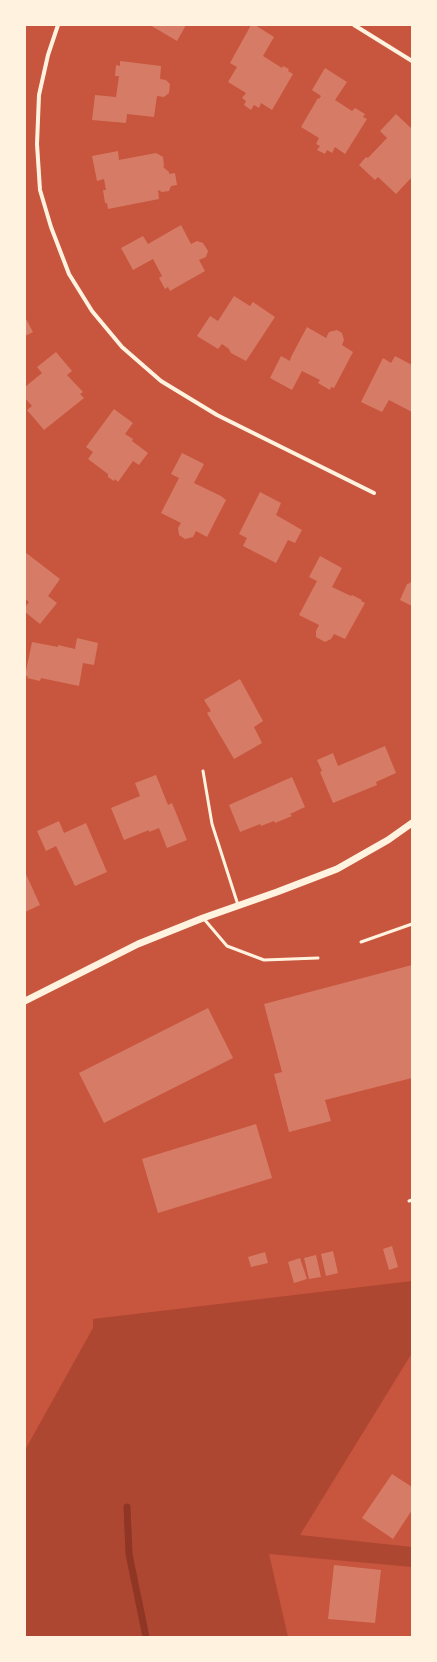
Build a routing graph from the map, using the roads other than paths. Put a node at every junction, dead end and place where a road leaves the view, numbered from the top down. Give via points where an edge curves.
1 (58, 25) edge
2 (354, 25) edge
3 (412, 61) edge
4 (374, 493) dead end
5 (203, 771) dead end
6 (412, 823) edge
7 (238, 905) junction
8 (203, 918) junction
9 (412, 924) edge
10 (361, 942) dead end
11 (318, 958) dead end
12 (25, 1002) edge

1 - 4 street via 39,96 37,144 40,190 69,274 92,310 122,347 161,381 217,415
2 - 3 street
5 - 7 lane via 212,824
6 - 7 street via 337,869
7 - 8 street
8 - 11 lane via 227,946 264,960
8 - 12 street via 138,944
9 - 10 lane

